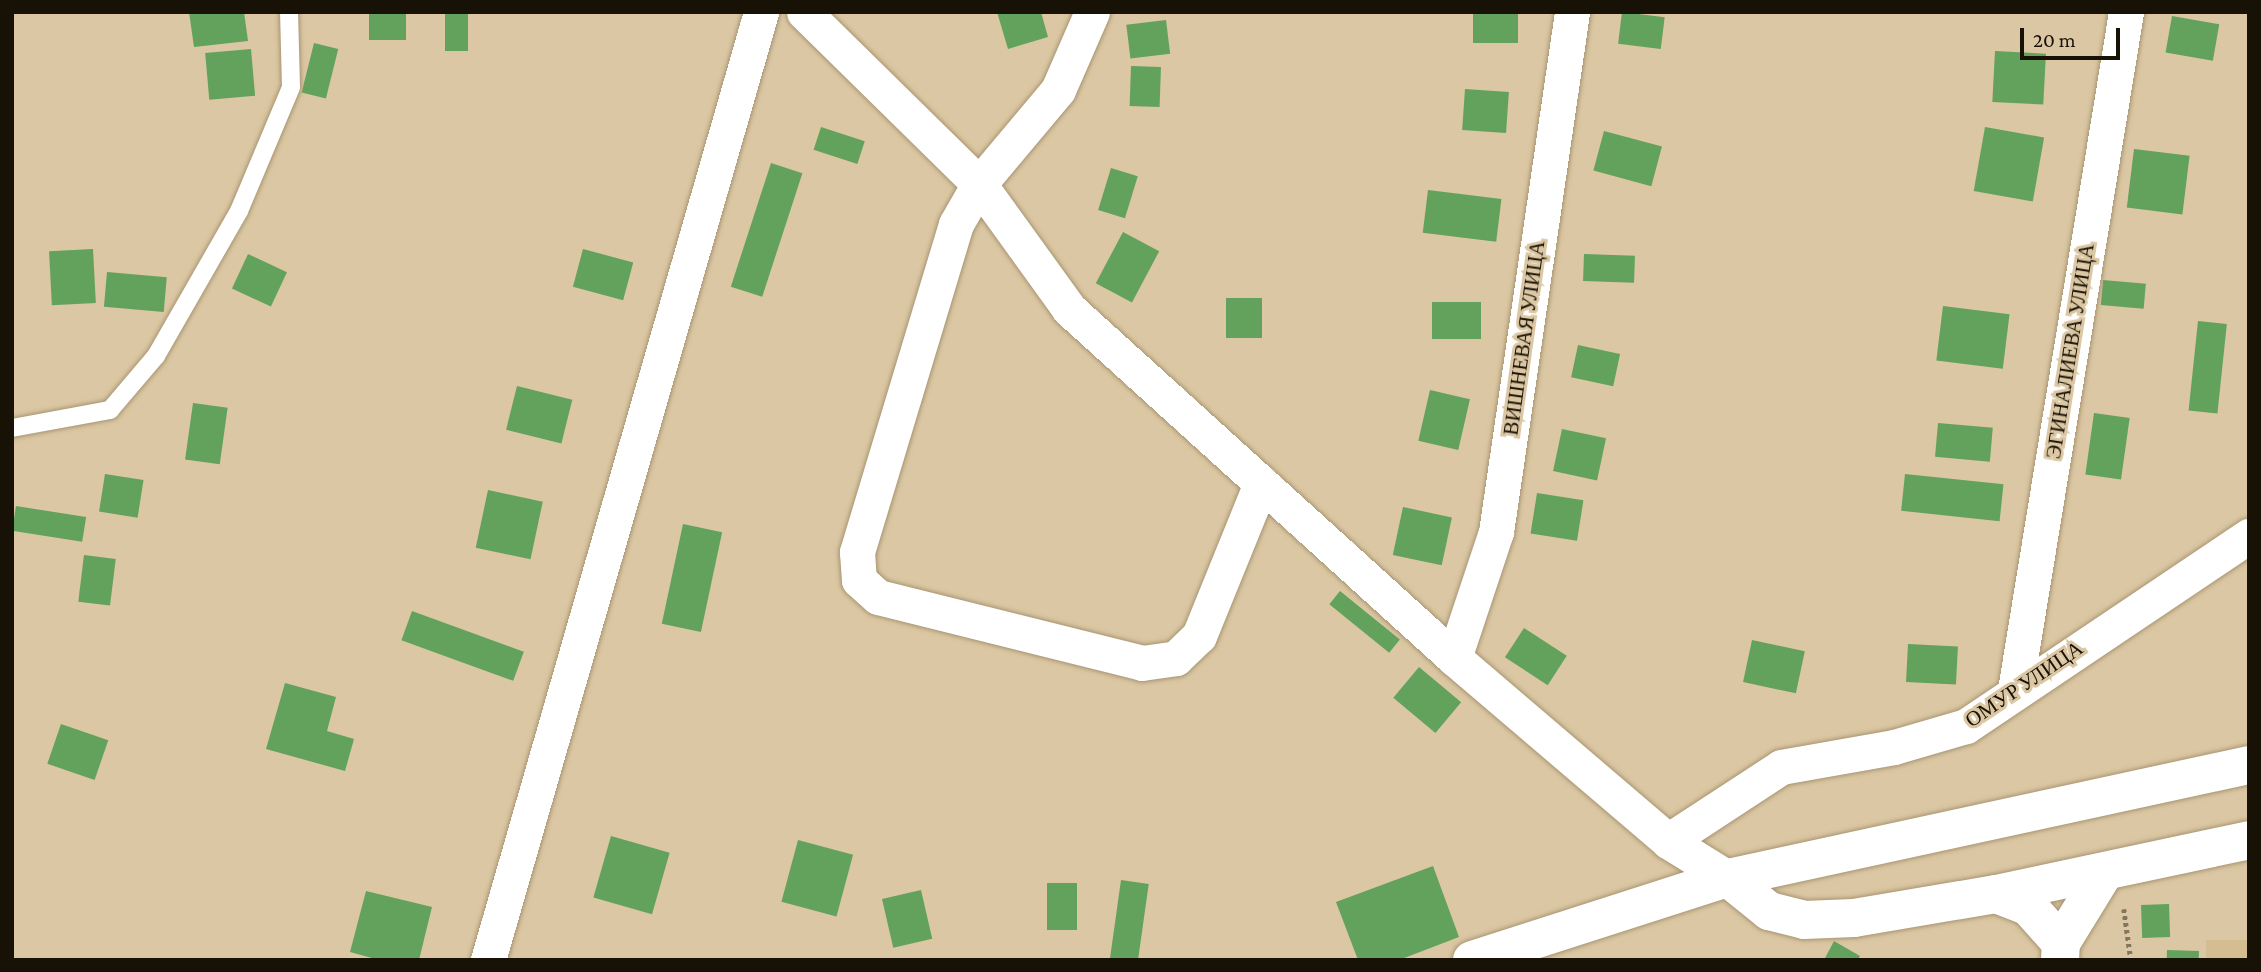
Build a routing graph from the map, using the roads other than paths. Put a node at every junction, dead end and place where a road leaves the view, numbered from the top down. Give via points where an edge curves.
1 (289, 12) edge
2 (761, 12) edge
3 (804, 12) edge
4 (1092, 12) edge
5 (1572, 12) edge
6 (2126, 12) edge
7 (979, 184) junction
8 (12, 428) edge
9 (1261, 483) junction
10 (2249, 536) edge
11 (1454, 658) junction
12 (2015, 690) junction
13 (2249, 765) edge
14 (2249, 840) edge
15 (1668, 841) junction
16 (1728, 878) junction
17 (2114, 888) junction
18 (1996, 894) junction
19 (2065, 954) edge
20 (488, 960) edge
21 (1472, 960) edge

1 - 8 lane via 291,87 239,211 156,356 110,410
2 - 20 street
3 - 7 street
4 - 7 street via 1058,90
5 - 11 street, ВИШНЕВАЯ УЛИЦА via 1496,532
6 - 12 street, ЭГИНАЛИЕВА УЛИЦА
7 - 9 street via 1069,309
7 - 9 street via 956,224 856,552 859,580 878,597 1142,663 1176,658 1199,636
9 - 11 street
10 - 12 street, ОМУР УЛИЦА
11 - 15 street
12 - 15 street, ОМУР УЛИЦА via 1966,726 1894,747 1781,767
13 - 16 street
14 - 17 street
15 - 16 street
16 - 18 street via 1769,911 1804,920 1854,918
16 - 21 street
17 - 18 street
17 - 19 street
18 - 19 street via 2028,906

